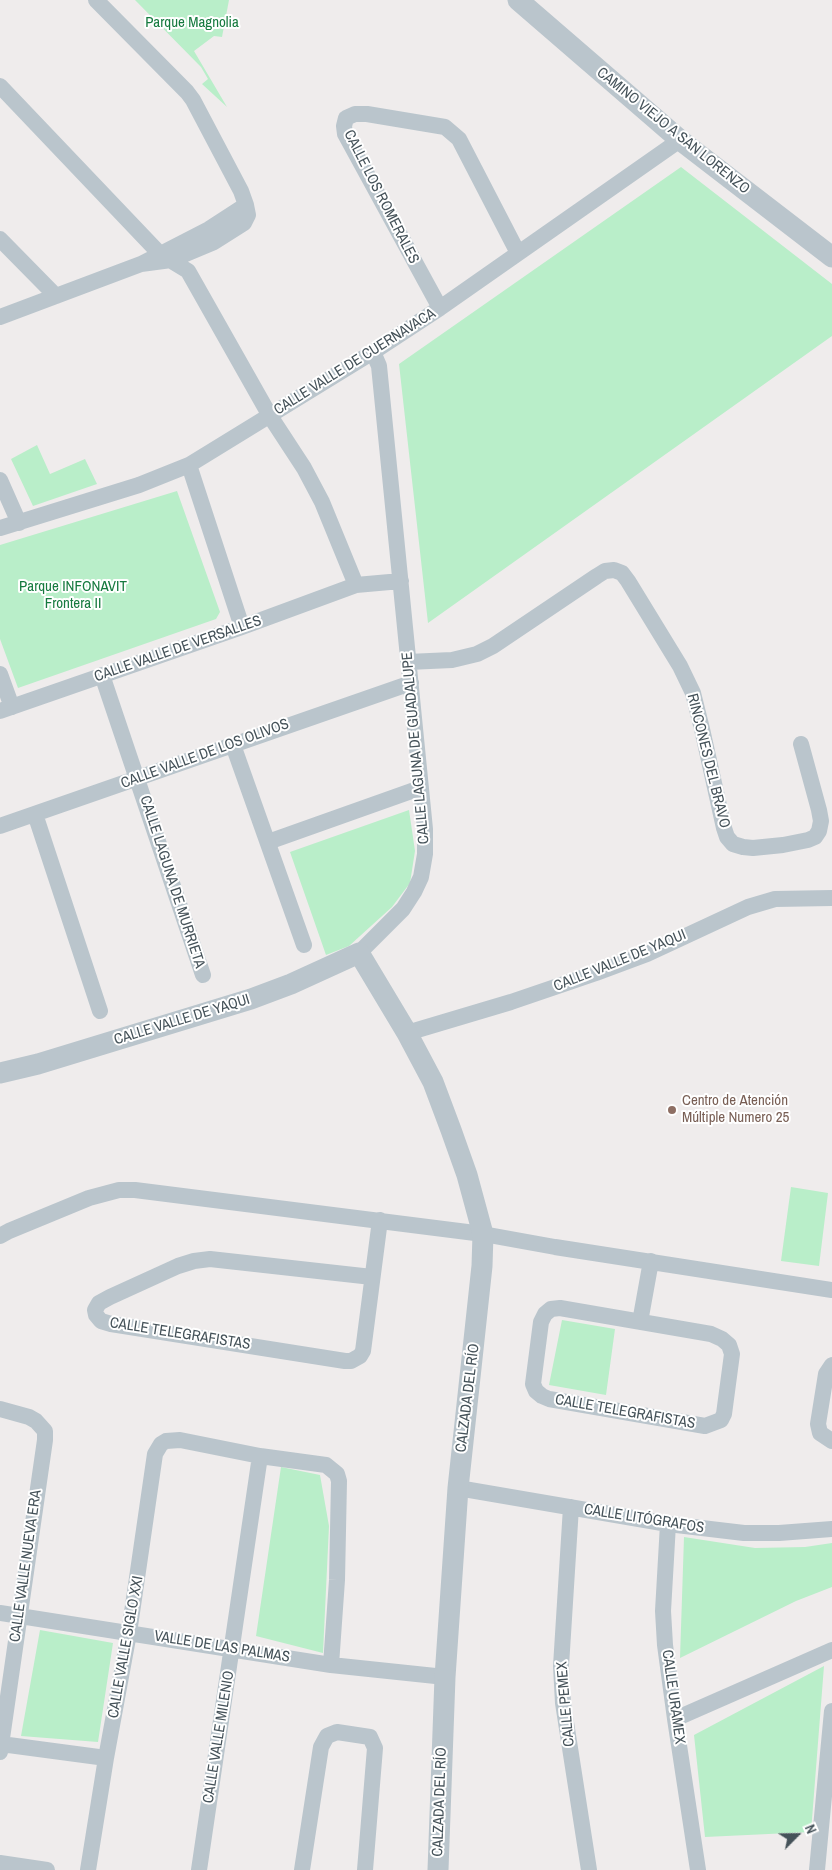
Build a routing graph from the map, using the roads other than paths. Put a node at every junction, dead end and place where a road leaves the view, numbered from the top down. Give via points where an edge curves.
1 (96, 0) edge
2 (518, 0) edge
3 (0, 86) edge
4 (680, 140) junction
5 (0, 239) edge
6 (518, 253) junction
7 (165, 257) junction
8 (832, 257) edge
9 (56, 296) junction
10 (440, 308) junction
11 (0, 317) edge
12 (373, 352) junction
13 (270, 416) junction
14 (189, 465) junction
15 (0, 480) edge
16 (19, 523) junction
17 (0, 528) edge
18 (401, 581) junction
19 (356, 585) junction
20 (242, 627) junction
21 (408, 662) junction
22 (0, 674) edge
23 (102, 675) junction
24 (411, 684) junction
25 (6, 709) edge
26 (802, 744) dead end
27 (233, 745) junction
28 (137, 778) junction
29 (420, 788) junction
30 (34, 814) junction
31 (0, 826) edge
32 (268, 842) junction
33 (832, 898) edge
34 (304, 945) dead end
35 (359, 953) junction
36 (203, 975) dead end
37 (100, 1011) dead end
38 (407, 1033) junction
39 (0, 1073) edge
40 (380, 1220) junction
41 (483, 1234) junction
42 (0, 1236) edge
43 (651, 1261) junction
44 (372, 1277) junction
45 (832, 1290) edge
46 (640, 1322) junction
47 (832, 1365) edge
48 (0, 1409) edge
49 (832, 1441) edge
50 (260, 1456) junction
51 (458, 1488) junction
52 (571, 1507) junction
53 (668, 1524) junction
54 (832, 1529) edge
55 (0, 1613) edge
56 (19, 1616) junction
57 (130, 1633) junction
58 (233, 1648) junction
59 (832, 1650) edge
60 (331, 1665) junction
61 (445, 1677) junction
62 (832, 1711) edge
63 (674, 1719) junction
64 (1, 1748) edge
65 (106, 1758) junction
66 (0, 1863) edge
67 (46, 1870) edge
68 (88, 1870) edge
69 (199, 1870) edge
70 (302, 1870) edge
71 (365, 1870) edge
72 (438, 1870) edge
73 (589, 1870) edge
74 (698, 1870) edge
75 (817, 1870) edge

1 - 7 street via 187,92 242,191 246,205 248,215 244,223
2 - 4 street, CAMINO VIEJO A SAN LORENZO
3 - 7 street
4 - 6 street, CALLE VALLE DE CUERNAVACA
4 - 8 street, CAMINO VIEJO A SAN LORENZO
5 - 9 street
6 - 10 street, CALLE VALLE DE CUERNAVACA
6 - 10 street, CALLE LOS ROMERALES via 459,139 445,127 367,114 346,118 345,134
7 - 9 street
7 - 13 street via 188,271
9 - 11 street
10 - 12 street, CALLE VALLE DE CUERNAVACA
12 - 13 street, CALLE VALLE DE CUERNAVACA
12 - 18 street, CALLE LAGUNA DE GUADALUPE via 379,366
13 - 14 street, CALLE VALLE DE CUERNAVACA
13 - 19 street via 322,502
14 - 16 street, CALLE VALLE DE CUERNAVACA via 139,486
14 - 20 street
15 - 16 street
16 - 17 street, CALLE VALLE DE CUERNAVACA
18 - 19 street
18 - 21 street, CALLE LAGUNA DE GUADALUPE
19 - 20 street, CALLE VALLE DE VERSALLES
20 - 23 street, CALLE VALLE DE VERSALLES
21 - 24 street, CALLE LAGUNA DE GUADALUPE
21 - 26 street, RINCONES DEL BRAVO via 452,660 477,654 494,646 605,571 614,570 622,573 628,581 693,692 724,828 734,844 754,848 815,837 821,820
22 - 25 street
23 - 25 street, CALLE VALLE DE VERSALLES
23 - 28 street, CALLE LAGUNA DE MURRIETA
24 - 27 street, CALLE VALLE DE LOS OLIVOS
24 - 29 street, CALLE LAGUNA DE GUADALUPE
27 - 28 street, CALLE VALLE DE LOS OLIVOS
27 - 32 street
28 - 30 street, CALLE VALLE DE LOS OLIVOS
28 - 36 street, CALLE LAGUNA DE MURRIETA
29 - 32 street
29 - 35 street, CALLE LAGUNA DE GUADALUPE via 426,829 426,854 421,877 403,909
30 - 31 street, CALLE VALLE DE LOS OLIVOS
30 - 37 street
32 - 34 street
33 - 38 street, CALLE VALLE DE YAQUI via 775,899 748,907 647,954 596,973
35 - 38 street, CALZADA DEL RÍO
35 - 39 street, CALLE VALLE DE YAQUI via 251,999
38 - 41 street, CALZADA DEL RÍO via 432,1082 451,1130
40 - 41 street
40 - 42 street via 119,1190 89,1198
40 - 44 street, CALLE TELEGRAFISTAS
41 - 43 street
41 - 51 street, CALZADA DEL RÍO
43 - 45 street
43 - 46 street
44 - 44 street, CALLE TELEGRAFISTAS via 363,1351 351,1361 111,1324 101,1321 95,1310 99,1303 110,1297 178,1266 210,1259
46 - 46 street, CALLE TELEGRAFISTAS via 711,1334 729,1345 732,1354 721,1420 705,1426 549,1399 536,1391 533,1384 541,1322 551,1309
47 - 49 street via 826,1374 818,1424 820,1432
48 - 56 street, CALLE VALLE NUEVA ERA via 36,1420 44,1431 45,1440
50 - 57 street, CALLE VALLE SIGLO XXI via 180,1440 166,1440 161,1444 155,1454
50 - 58 street, CALLE VALLE MILENIO
50 - 60 street via 326,1465 337,1474 337,1580
51 - 52 street, CALLE LITÓGRAFOS
51 - 61 street, CALZADA DEL RÍO
52 - 53 street, CALLE LITÓGRAFOS
52 - 73 street, CALLE PEMEX via 562,1694
53 - 54 street, CALLE LITÓGRAFOS via 744,1533
53 - 63 street, CALLE URAMEX via 663,1611
55 - 56 street, VALLE DE LAS PALMAS
56 - 57 street, VALLE DE LAS PALMAS
56 - 64 street, CALLE VALLE NUEVA ERA
57 - 58 street, VALLE DE LAS PALMAS
57 - 65 street, CALLE VALLE SIGLO XXI
58 - 60 street, VALLE DE LAS PALMAS
58 - 69 street, CALLE VALLE MILENIO
59 - 63 street
60 - 61 street, VALLE DE LAS PALMAS
61 - 72 street, CALZADA DEL RÍO
62 - 75 street
63 - 74 street, CALLE URAMEX
64 - 65 street
65 - 68 street, CALLE VALLE SIGLO XXI
66 - 67 street
70 - 71 street via 321,1747 327,1736 337,1732 370,1737 375,1748

